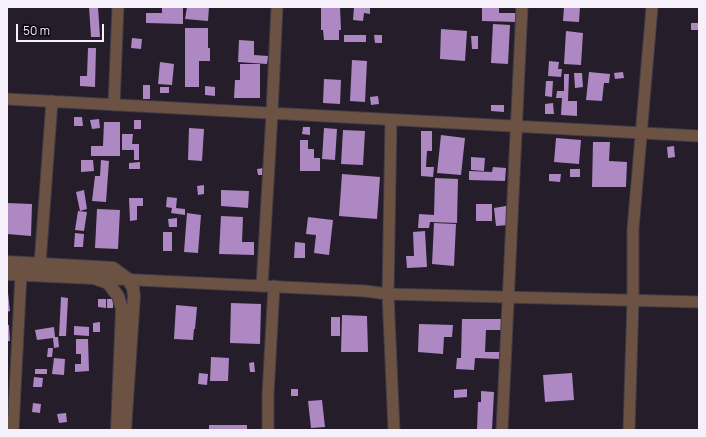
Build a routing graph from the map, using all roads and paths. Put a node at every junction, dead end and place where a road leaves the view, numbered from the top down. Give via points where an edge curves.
1 (118, 7) edge
2 (277, 7) edge
3 (522, 7) edge
4 (652, 7) edge
5 (7, 99) edge
6 (52, 101) junction
7 (114, 105) junction
8 (272, 113) junction
9 (391, 120) junction
10 (516, 126) junction
11 (642, 133) junction
12 (699, 136) edge
13 (7, 262) edge
14 (40, 264) junction
15 (7, 274) edge
16 (21, 274) junction
17 (94, 278) junction
18 (128, 279) junction
19 (262, 286) junction
20 (274, 286) junction
21 (388, 294) junction
22 (509, 296) junction
23 (633, 300) junction
24 (699, 302) edge
25 (13, 430) edge
26 (117, 430) edge
27 (125, 430) edge
28 (268, 430) edge
29 (394, 430) edge
30 (502, 430) edge
31 (629, 430) edge

1 - 7 street
2 - 8 street
3 - 10 street
4 - 11 street
5 - 6 street
6 - 7 street
6 - 14 street
7 - 8 street
8 - 9 street
8 - 19 street
9 - 10 street
9 - 21 street
10 - 11 street
10 - 22 street
11 - 12 street
11 - 23 street via 633,229
13 - 14 street
14 - 18 street via 113,268
15 - 16 street
16 - 17 street
16 - 25 street
17 - 18 street
17 - 26 street via 113,288 122,309
18 - 19 street
18 - 27 street via 134,288 134,296
19 - 20 street
20 - 21 street
20 - 28 street
21 - 22 street
21 - 29 street
22 - 23 street
22 - 30 street
23 - 24 street
23 - 31 street

